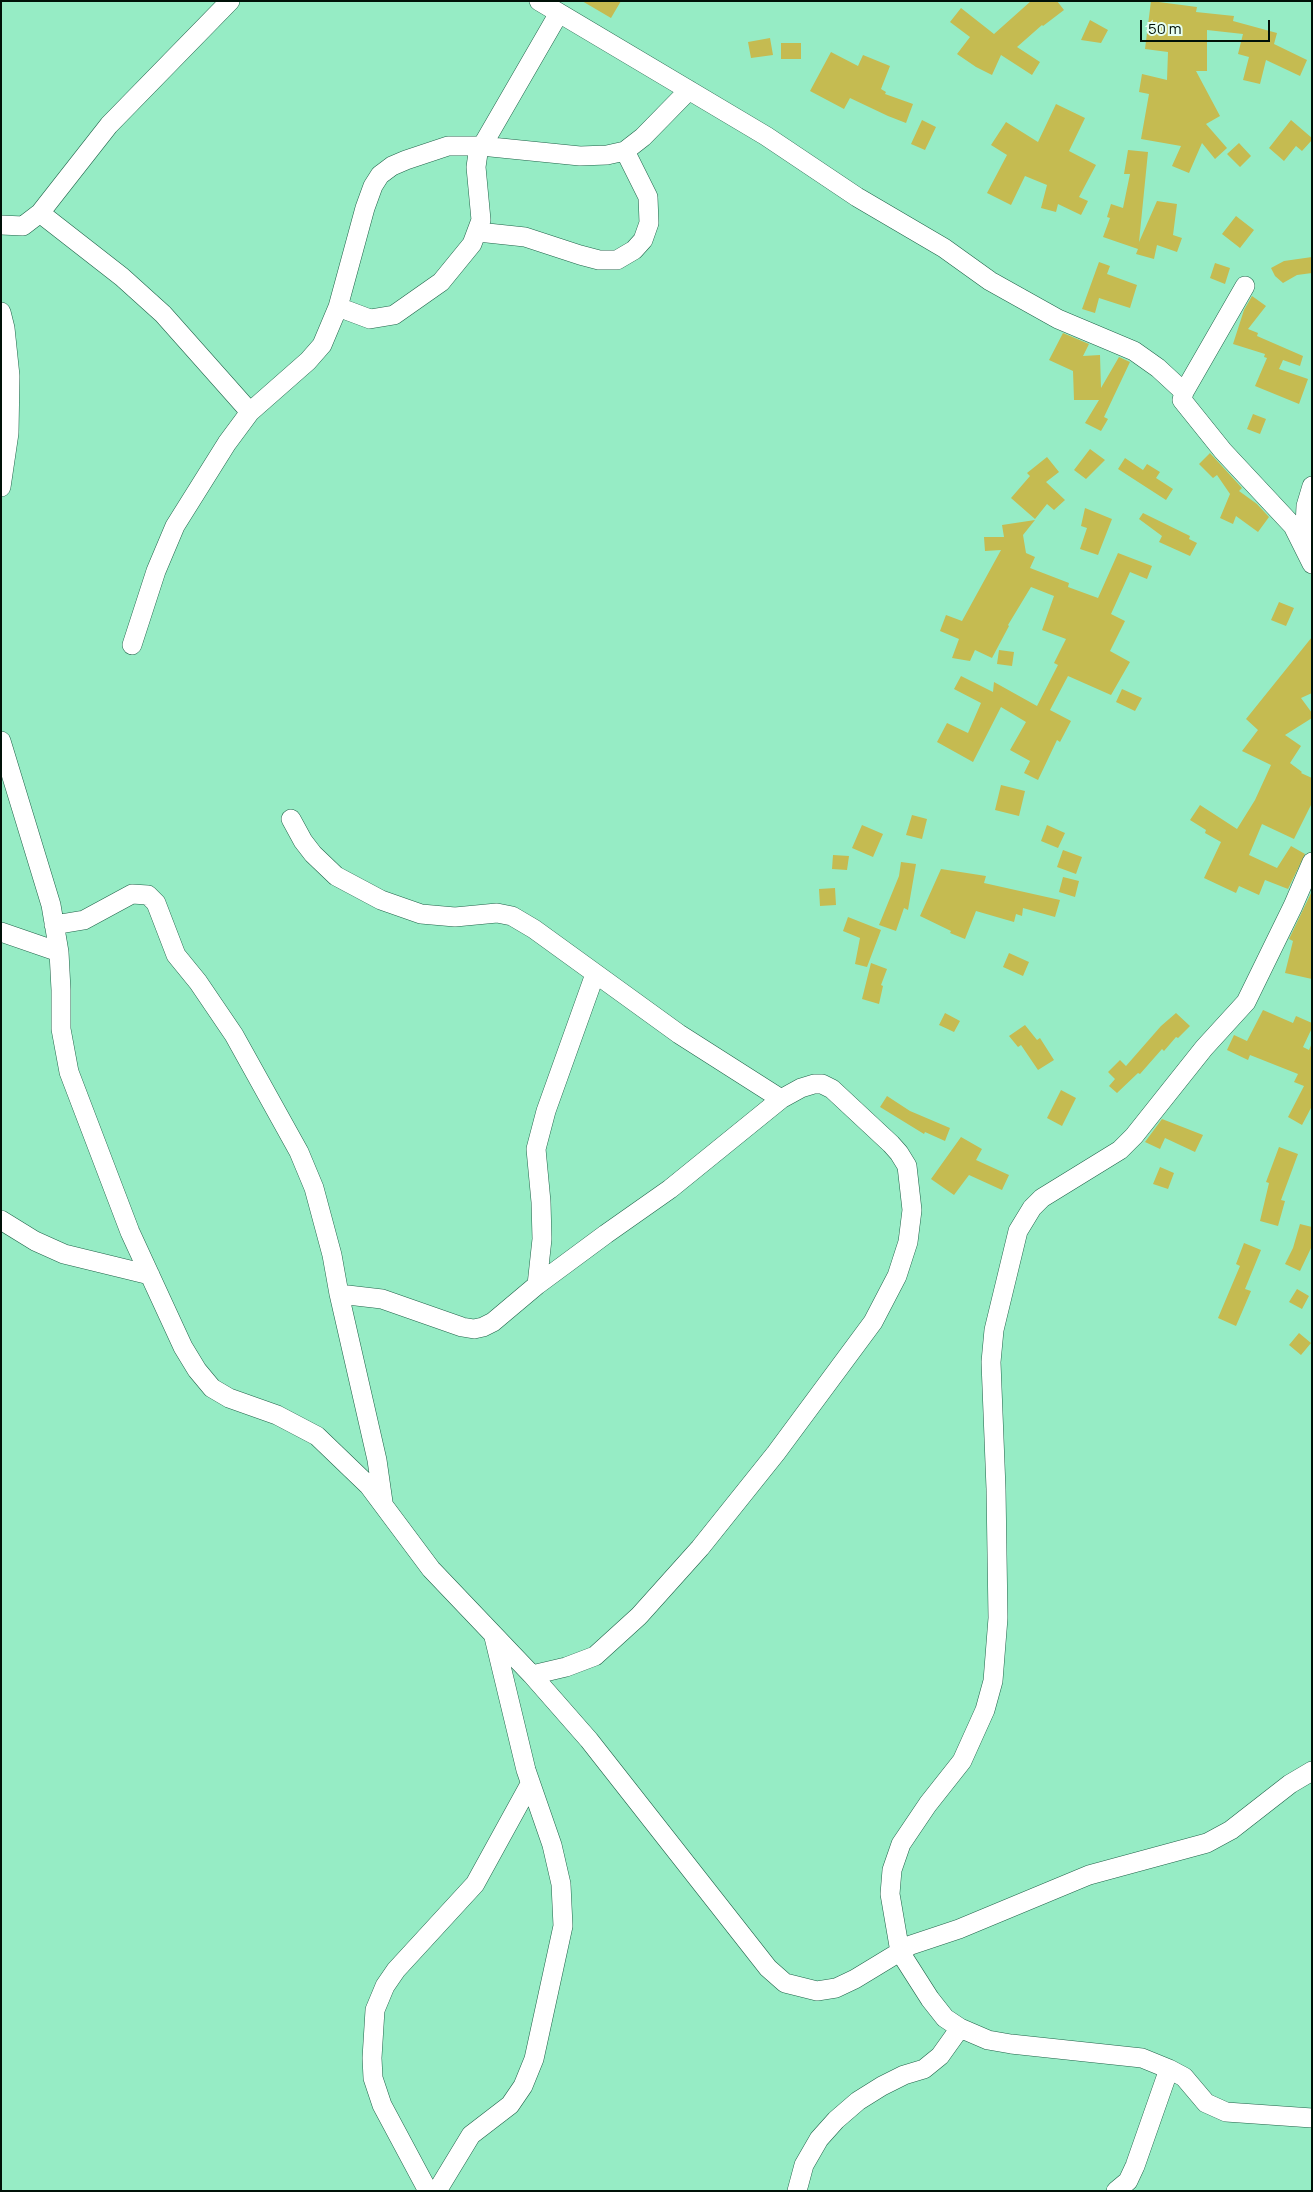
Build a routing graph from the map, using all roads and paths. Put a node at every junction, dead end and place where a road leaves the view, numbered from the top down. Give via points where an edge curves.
1 (230, 1) edge
2 (539, 1) edge
3 (560, 13) junction
4 (688, 90) junction
5 (481, 146) junction
6 (625, 151) junction
7 (40, 213) junction
8 (1, 225) edge
9 (478, 232) junction
10 (1245, 286) dead end
11 (338, 307) junction
12 (1, 312) edge
13 (1184, 392) junction
14 (250, 412) junction
15 (1, 486) edge
16 (1312, 486) edge
17 (1311, 563) edge
18 (132, 645) dead end
19 (1, 741) edge
20 (292, 818) dead end
21 (1312, 862) edge
22 (54, 925) junction
23 (1, 932) edge
24 (59, 952) junction
25 (595, 974) junction
26 (782, 1099) junction
27 (1, 1220) edge
28 (150, 1275) junction
29 (537, 1285) junction
30 (339, 1294) junction
31 (383, 1503) junction
32 (494, 1635) junction
33 (532, 1675) junction
34 (1312, 1771) edge
35 (530, 1784) junction
36 (900, 1952) junction
37 (960, 2028) junction
38 (1169, 2069) junction
39 (1312, 2118) edge
40 (428, 2191) edge
41 (437, 2191) edge
42 (797, 2191) edge
43 (1116, 2191) edge

1 - 7 street via 109,124
2 - 3 street
3 - 4 street
3 - 5 street
4 - 6 street
4 - 13 street via 944,248 990,281 1058,319 1134,351
5 - 6 street via 580,156 608,156
5 - 9 street via 476,167 481,220
5 - 11 street via 448,146 406,160 380,175 365,208
6 - 9 street via 648,197 650,210 643,240 617,260 593,258 526,237
7 - 8 street via 23,226
7 - 14 street via 122,277 163,314
9 - 11 street via 441,282 394,315 370,319
10 - 13 street
11 - 14 street via 322,345
12 - 15 street via 10,376 9,433
13 - 17 street via 1182,400 1185,405 1293,526
14 - 18 street via 175,526 156,571
16 - 17 street via 1305,526
19 - 22 street via 51,905
20 - 25 street via 303,841 323,864 336,876 380,900 436,917 497,913 512,916
21 - 36 street via 1246,1002 1204,1048 1134,1136 1120,1150 1042,1198 1018,1231 994,1330 991,1362 998,1618 993,1681 985,1710 962,1761 928,1804 895,1857 890,1894
22 - 24 street
22 - 30 street via 84,920 132,894 148,895 156,902 176,955 227,1023 298,1152 314,1188
23 - 24 street
24 - 28 street via 61,1029 70,1072 130,1232
25 - 26 street via 679,1034
25 - 29 street via 546,1111 536,1149 542,1238
26 - 29 street via 670,1190
26 - 33 street via 802,1088 822,1084 832,1089 899,1152 908,1172 912,1210 908,1242 897,1276 873,1322 776,1453 700,1548 639,1616 595,1656
27 - 28 street via 64,1254
28 - 31 street via 183,1347 212,1388 317,1436 370,1486
29 - 30 street via 493,1322 474,1329 382,1299
30 - 31 street via 377,1460
31 - 32 street via 431,1569
32 - 33 street
32 - 35 street
33 - 36 street via 628,1787 768,1968 785,1983 817,1991 836,1988
34 - 36 street via 1231,1830 1207,1843 1088,1875
35 - 40 street via 475,1884 396,1970 375,2010 373,2078 382,2105
35 - 41 street via 552,1846 560,1884 563,1926 558,1957 534,2059 523,2086 510,2105 472,2135
36 - 37 street via 930,2000 945,2018
37 - 38 street via 988,2040 1142,2058
37 - 42 street via 940,2056 924,2069 882,2086 836,2120 819,2139 804,2165
38 - 39 street via 1184,2077 1206,2103 1226,2112
38 - 43 street via 1135,2166 1128,2181

